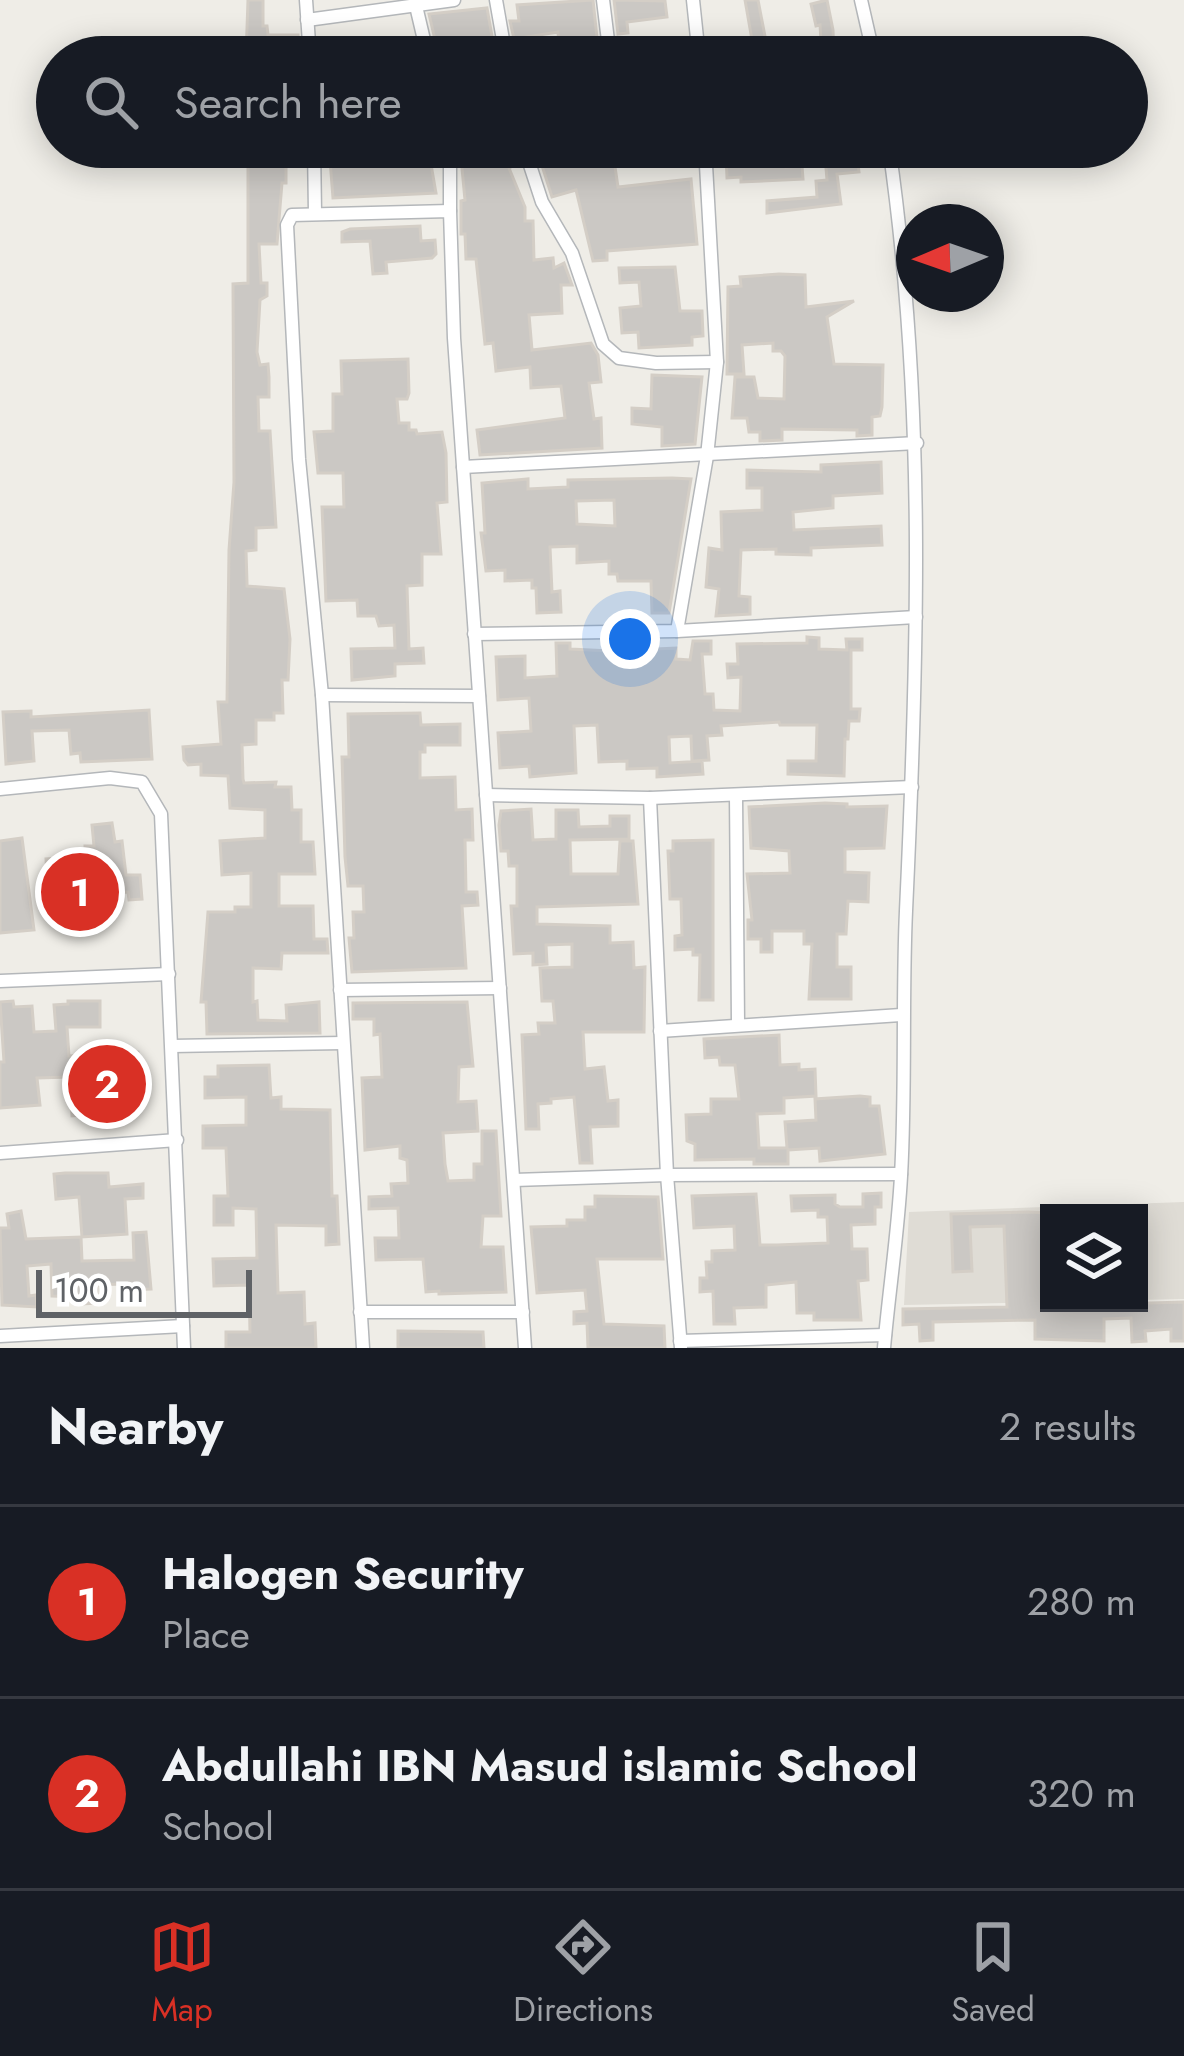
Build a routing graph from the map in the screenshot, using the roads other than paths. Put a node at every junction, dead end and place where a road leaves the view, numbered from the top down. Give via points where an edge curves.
1 (305, 0) edge
2 (454, 0) edge
3 (496, 0) edge
4 (603, 0) edge
5 (693, 0) edge
6 (861, 0) edge
7 (416, 6) junction
8 (307, 20) junction
9 (308, 36) edge
10 (423, 36) edge
11 (502, 36) edge
12 (607, 36) edge
13 (697, 36) edge
14 (869, 36) edge
15 (314, 168) edge
16 (450, 168) edge
17 (531, 168) edge
18 (706, 168) edge
19 (892, 168) edge
20 (451, 211) junction
21 (315, 213) junction
22 (717, 362) junction
23 (917, 443) junction
24 (706, 456) junction
25 (463, 467) junction
26 (916, 617) junction
27 (677, 631) junction
28 (474, 634) junction
29 (322, 695) junction
30 (478, 696) junction
31 (912, 787) junction
32 (0, 789) edge
33 (486, 795) junction
34 (736, 796) junction
35 (650, 798) junction
36 (169, 974) junction
37 (0, 981) edge
38 (500, 988) junction
39 (340, 990) junction
40 (902, 1015) junction
41 (738, 1023) junction
42 (660, 1031) junction
43 (343, 1043) junction
44 (172, 1046) junction
45 (177, 1140) junction
46 (0, 1153) edge
47 (667, 1174) junction
48 (901, 1174) junction
49 (514, 1180) junction
50 (360, 1312) junction
51 (523, 1312) junction
52 (183, 1326) junction
53 (0, 1336) edge
54 (885, 1342) edge
55 (680, 1344) edge
56 (184, 1348) edge
57 (363, 1348) edge
58 (525, 1348) edge

1 - 8 street
2 - 7 street
3 - 11 street
4 - 12 street
5 - 13 street
6 - 14 street
7 - 8 street
7 - 10 street
8 - 9 street
15 - 21 street
16 - 20 street
17 - 22 street via 603,344 619,358 656,364
18 - 22 street
19 - 23 street
20 - 21 street
20 - 25 street
21 - 29 street via 292,215 286,244
22 - 24 street
23 - 24 street
23 - 26 street
24 - 25 street
24 - 27 street
25 - 28 street
26 - 27 street
26 - 31 street
27 - 28 street
28 - 30 street
29 - 30 street
29 - 39 street
30 - 33 street
31 - 34 street
31 - 40 street
32 - 36 street via 142,782 161,814
33 - 35 street
33 - 38 street
34 - 35 street
34 - 41 street
35 - 42 street
36 - 37 street
36 - 44 street
38 - 39 street
38 - 49 street
39 - 43 street
40 - 41 street
40 - 48 street
41 - 42 street
42 - 47 street
43 - 44 street
43 - 50 street
44 - 45 street
45 - 46 street
45 - 52 street
47 - 48 street
47 - 49 street
47 - 55 street
48 - 54 street
49 - 51 street
50 - 51 street
50 - 57 street
51 - 58 street
52 - 53 street
52 - 56 street
54 - 55 street

